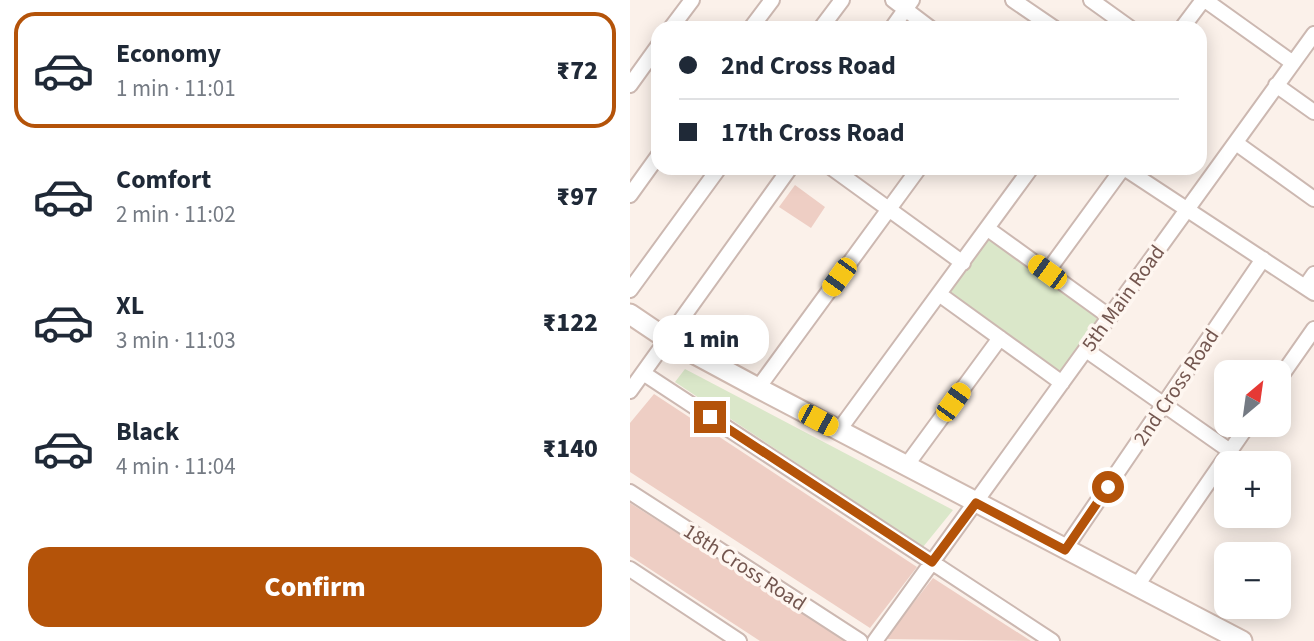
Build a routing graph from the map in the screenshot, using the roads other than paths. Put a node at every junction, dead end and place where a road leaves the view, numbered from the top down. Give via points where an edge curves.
1 (692, 0) edge
2 (772, 0) edge
3 (842, 0) edge
4 (893, 0) edge
5 (1013, 0) edge
6 (1091, 0) edge
7 (1204, 0) edge
8 (909, 5) edge
9 (676, 21) edge
10 (756, 21) edge
11 (826, 21) edge
12 (897, 21) edge
13 (924, 21) edge
14 (1044, 21) edge
15 (1120, 21) edge
16 (1188, 21) edge
17 (1314, 34) edge
18 (651, 56) edge
19 (1293, 63) junction
20 (630, 85) edge
21 (1276, 85) junction
22 (1314, 112) edge
23 (1236, 143) junction
24 (651, 166) edge
25 (714, 175) edge
26 (785, 175) edge
27 (841, 175) edge
28 (914, 175) edge
29 (1026, 175) edge
30 (1119, 175) edge
31 (1135, 175) edge
32 (630, 195) edge
33 (1314, 199) edge
34 (888, 210) junction
35 (1188, 210) junction
36 (988, 229) junction
37 (1263, 259) junction
38 (963, 263) junction
39 (1047, 272) junction
40 (1314, 274) edge
41 (630, 290) edge
42 (1309, 290) edge
43 (939, 294) junction
44 (630, 314) edge
45 (1110, 317) junction
46 (1314, 329) edge
47 (1000, 338) junction
48 (667, 339) junction
49 (1086, 350) junction
50 (1292, 360) edge
51 (643, 373) junction
52 (1062, 383) junction
53 (758, 388) junction
54 (630, 391) edge
55 (1165, 405) junction
56 (839, 430) junction
57 (1239, 438) edge
58 (1230, 451) joint
59 (906, 466) junction
60 (1214, 474) edge
61 (630, 492) edge
62 (976, 503) junction
63 (1065, 550) junction
64 (932, 562) junction
65 (630, 569) edge
66 (1136, 587) junction
67 (739, 641) edge
68 (860, 641) edge
69 (875, 641) edge
70 (1052, 641) edge
71 (1242, 641) edge

1 - 9 street
2 - 10 street
3 - 11 street
4 - 8 street
5 - 14 street
6 - 15 street
7 - 16 street
7 - 19 street
8 - 12 street
8 - 13 street
17 - 19 street, 5th Main Road
18 - 20 street
19 - 21 street, 5th Main Road
21 - 22 street
21 - 23 street, 5th Main Road
23 - 33 street
23 - 35 street, 5th Main Road
24 - 32 street
25 - 41 street
26 - 48 street
27 - 34 street
28 - 34 street
29 - 36 street
30 - 39 street
31 - 35 street
34 - 38 street
34 - 53 street
35 - 37 street
35 - 45 street, 5th Main Road
36 - 38 street
36 - 39 street
37 - 42 street
37 - 55 street, 2nd Cross Road
38 - 43 street
39 - 45 street
40 - 42 street
43 - 47 street
43 - 56 street
44 - 48 street
45 - 49 street, 5th Main Road
46 - 50 street
47 - 52 street
47 - 59 street
48 - 51 street
48 - 53 street
49 - 52 street, 5th Main Road
49 - 55 street
51 - 54 street
51 - 64 street
52 - 62 street, 5th Main Road
53 - 56 street
55 - 58 street
55 - 63 street, 2nd Cross Road
56 - 59 street
57 - 58 street
59 - 62 street
60 - 66 street
61 - 68 street, 18th Cross Road
62 - 63 street
62 - 64 street, 5th Main Road
63 - 66 street
64 - 69 street, 5th Main Road
64 - 70 street
65 - 67 street
66 - 71 street

